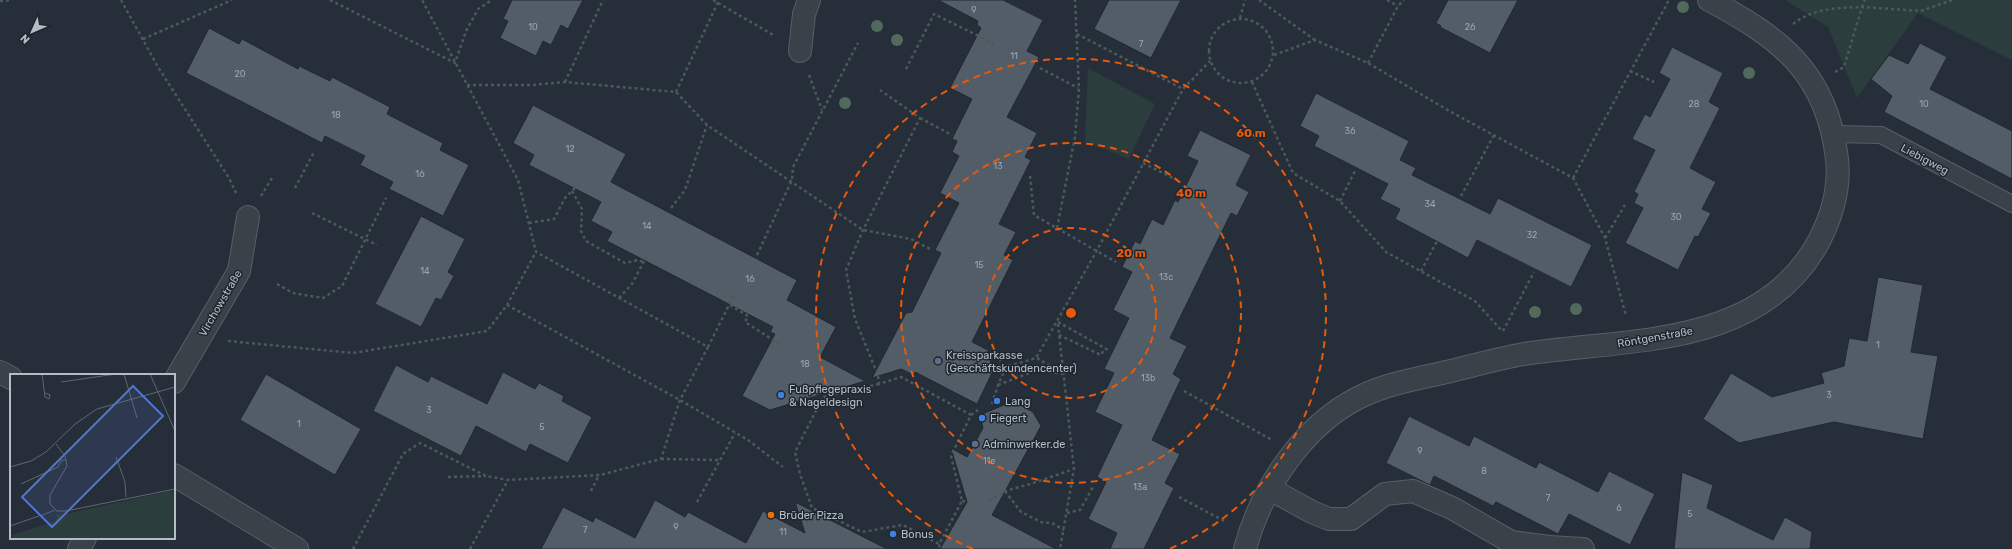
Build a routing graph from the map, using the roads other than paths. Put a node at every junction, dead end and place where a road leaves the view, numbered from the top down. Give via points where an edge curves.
1 (809, 0) edge
2 (1709, 0) edge
3 (800, 51) road end
4 (1834, 134) junction
5 (2012, 204) edge
6 (248, 217) road end
7 (0, 372) edge
8 (10, 377) edge
9 (175, 380) edge
10 (175, 476) edge
11 (1270, 489) junction
12 (84, 539) edge
13 (1247, 542) edge
14 (78, 549) edge
15 (297, 549) edge
16 (1582, 549) edge

1 - 3 street via 804,14
2 - 4 street, Röntgenstraße via 1747,20 1774,39 1793,57 1814,84
4 - 5 lane, Liebigweg via 1880,135
4 - 11 street, Röntgenstraße via 1838,163 1837,188 1825,229 1815,248 1787,284 1746,313 1719,324 1632,342 1523,354 1401,383 1359,397 1322,422 1293,452
6 - 9 street, Virchowstraße via 239,271
7 - 8 street
10 - 15 street
11 - 13 street, Röntgenstraße
11 - 16 street via 1329,519 1351,520 1385,494 1413,492 1452,508 1511,542
12 - 14 street

